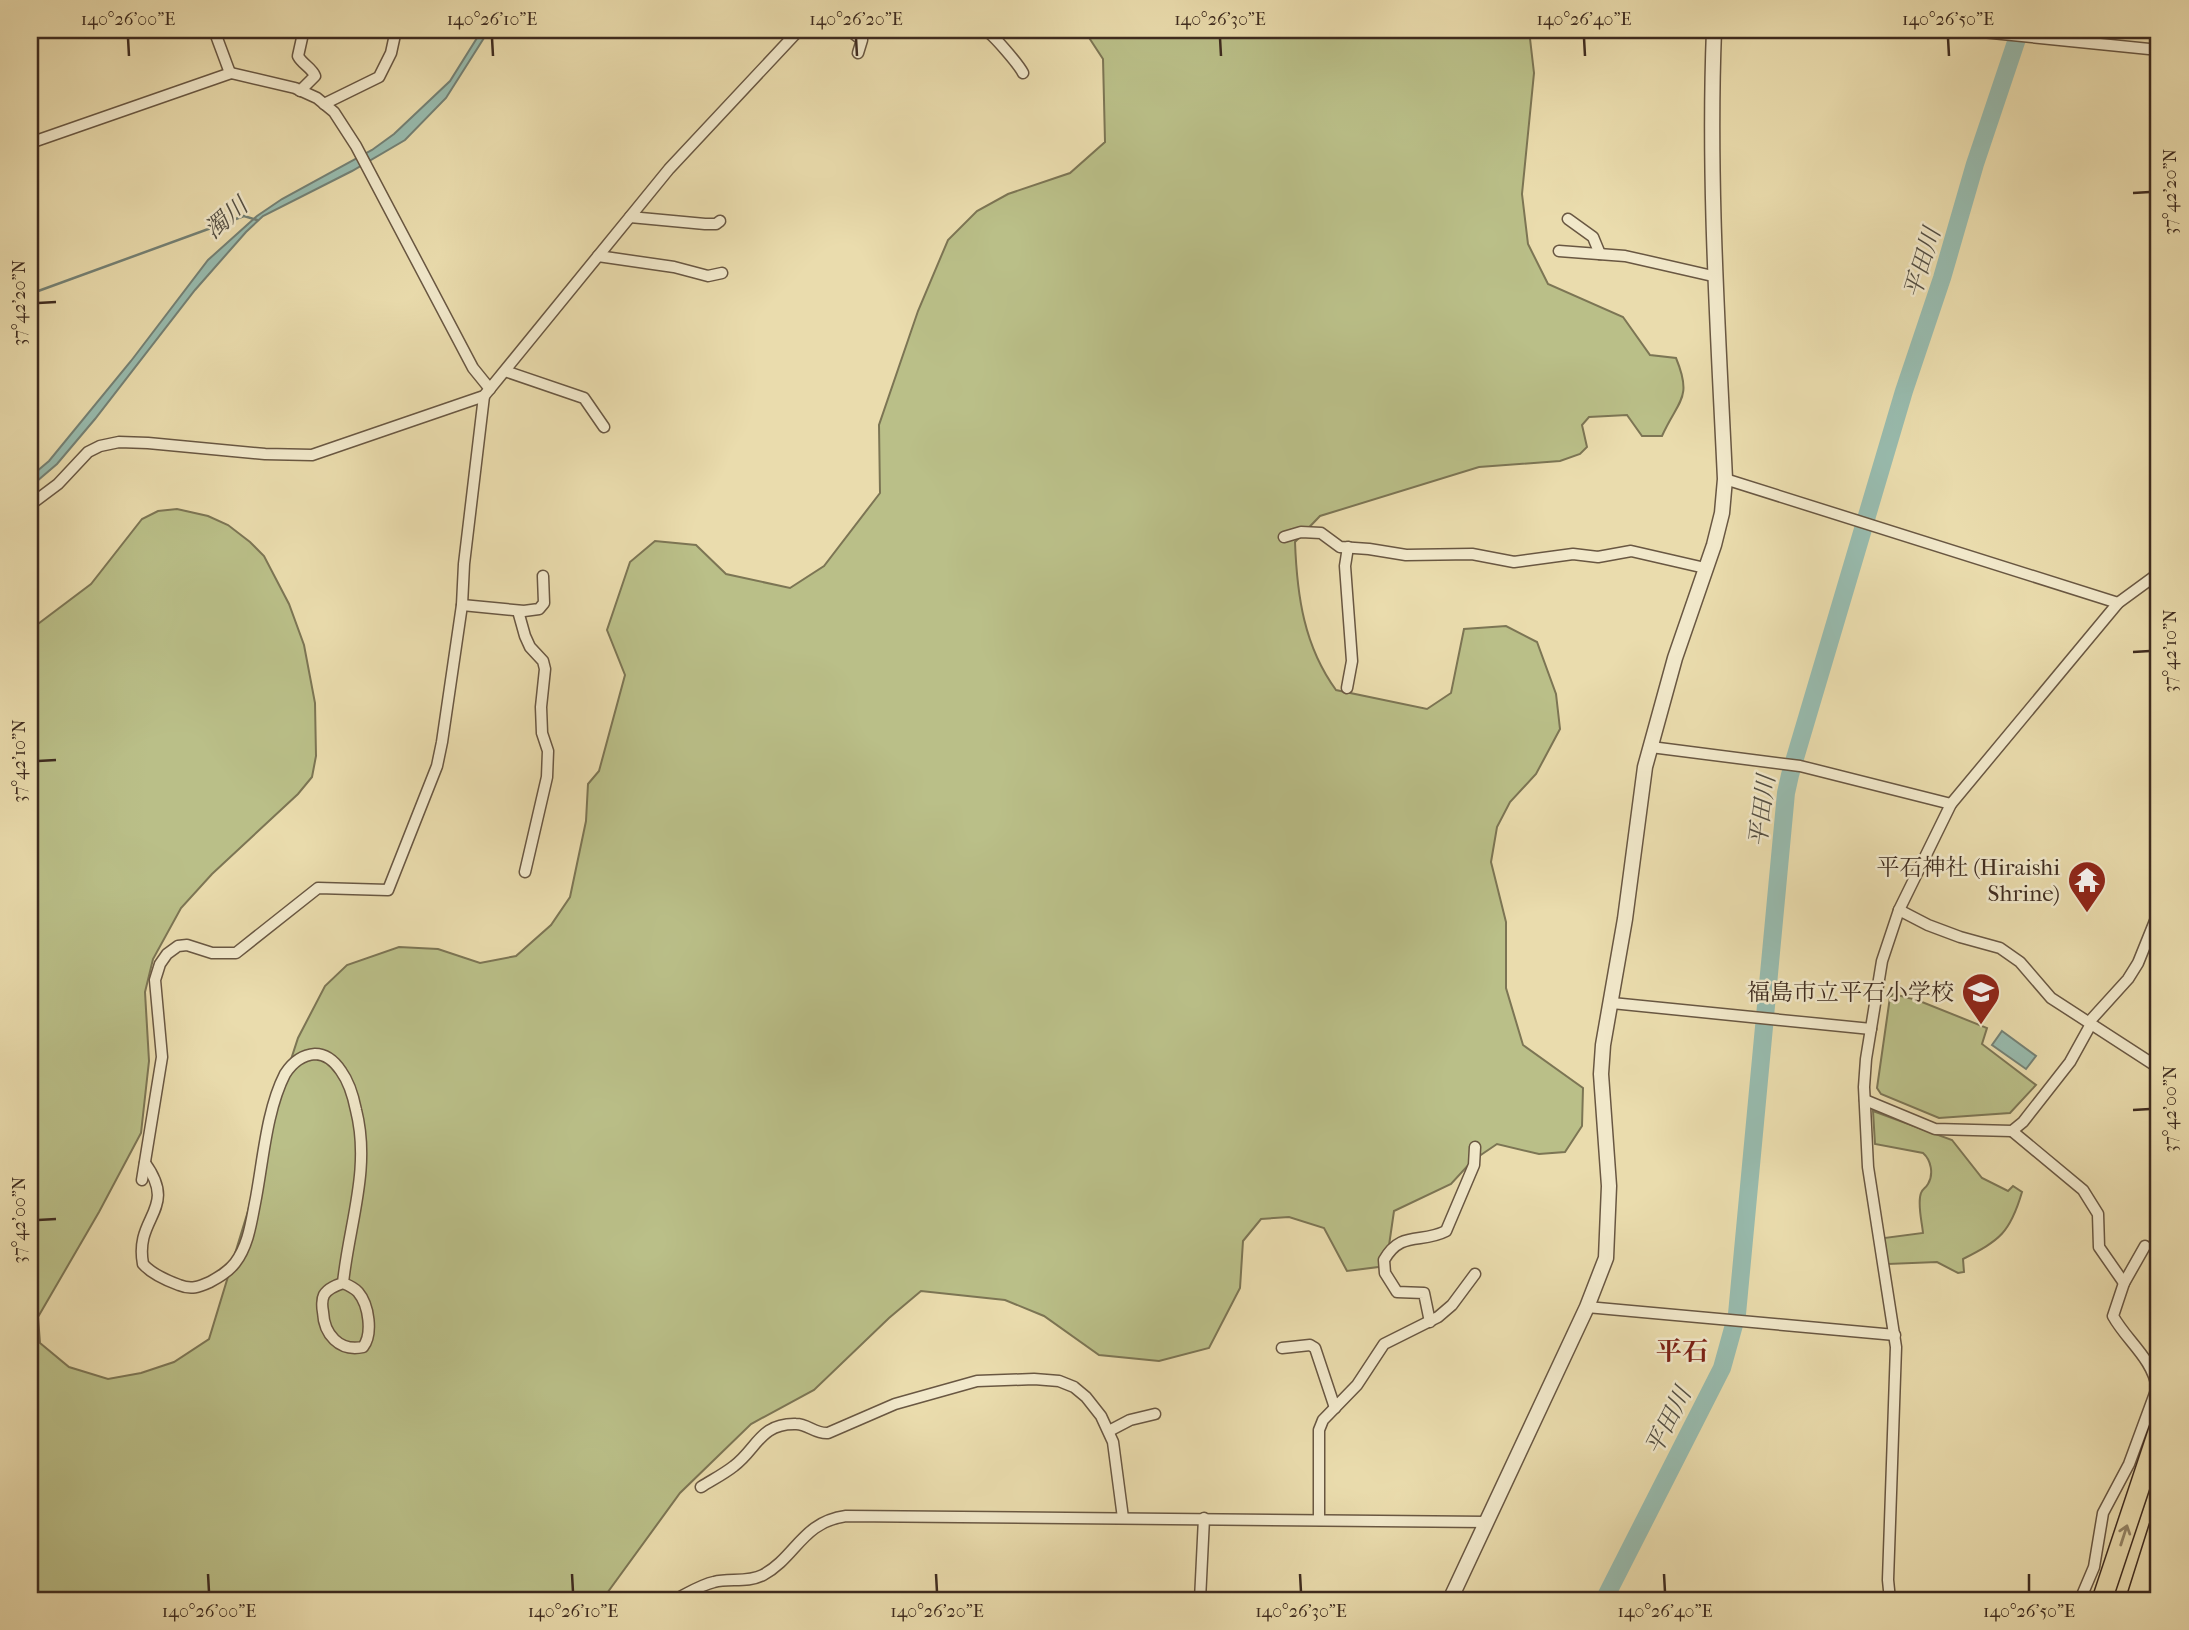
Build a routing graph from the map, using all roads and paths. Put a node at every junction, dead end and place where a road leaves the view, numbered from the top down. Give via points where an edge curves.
1 (214, 30) edge
2 (396, 30) edge
3 (799, 30) edge
4 (849, 30) edge
5 (985, 30) edge
6 (1714, 30) edge
7 (1962, 30) edge
8 (302, 38) dead end
9 (2159, 50) edge
10 (858, 53) dead end
11 (230, 73) junction
12 (1023, 73) dead end
13 (300, 91) junction
14 (324, 104) junction
15 (30, 143) edge
16 (630, 217) junction
17 (1568, 219) dead end
18 (720, 221) dead end
19 (1559, 251) dead end
20 (1600, 254) junction
21 (598, 256) junction
22 (722, 273) dead end
23 (1717, 277) junction
24 (505, 371) junction
25 (487, 392) junction
26 (604, 427) dead end
27 (1725, 479) junction
28 (30, 505) edge
29 (1284, 537) dead end
30 (1348, 547) junction
31 (1705, 568) junction
32 (2159, 573) edge
33 (543, 576) dead end
34 (2118, 603) junction
35 (462, 605) junction
36 (518, 611) junction
37 (1348, 688) dead end
38 (1651, 747) junction
39 (1951, 804) junction
40 (525, 872) dead end
41 (1899, 910) junction
42 (2159, 911) edge
43 (1612, 1003) junction
44 (2090, 1023) junction
45 (1871, 1029) junction
46 (2159, 1068) edge
47 (1865, 1100) junction
48 (2012, 1131) junction
49 (1475, 1147) dead end
50 (145, 1163) junction
51 (142, 1180) dead end
52 (2145, 1246) dead end
53 (1475, 1274) dead end
54 (343, 1283) junction
55 (2124, 1283) junction
56 (1587, 1307) junction
57 (1430, 1322) junction
58 (1895, 1335) junction
59 (1282, 1348) dead end
60 (1335, 1408) junction
61 (1156, 1414) dead end
62 (2159, 1429) edge
63 (1109, 1431) junction
64 (701, 1487) dead end
65 (1123, 1518) junction
66 (1204, 1518) junction
67 (1319, 1520) junction
68 (1487, 1522) junction
69 (2159, 1527) edge
70 (674, 1600) edge
71 (1200, 1600) edge
72 (1450, 1600) edge
73 (1890, 1600) edge
74 (2080, 1600) edge
75 (2102, 1600) edge
76 (2136, 1600) edge

1 - 11 street
2 - 14 street via 379,77
3 - 16 street
4 - 10 street via 862,40
5 - 12 street
6 - 23 street
7 - 9 street
8 - 13 street via 298,56 315,76
11 - 13 street
11 - 15 street
13 - 14 street
14 - 25 street via 356,146
16 - 18 street via 705,224
16 - 21 street
17 - 20 street via 1593,237
19 - 20 street
20 - 23 street
21 - 22 street via 708,276
21 - 24 street
23 - 27 street
24 - 25 street
24 - 26 street via 584,398
25 - 28 street via 312,455 148,443 100,446
25 - 35 street
27 - 31 street via 1722,513
27 - 34 street
29 - 30 street via 1321,533 1340,547
30 - 31 street via 1406,555 1472,554 1514,562 1631,551
30 - 37 street via 1345,566 1352,661
31 - 38 street
32 - 34 street
33 - 36 street via 544,606
34 - 39 street
35 - 36 street
35 - 50 street via 437,766 388,891 318,888 236,953 178,946 160,964 155,980 162,1057
36 - 40 street via 530,647 545,669 541,707 548,751 547,776
38 - 39 street via 1799,766
38 - 43 street
39 - 41 street
41 - 44 street via 1949,933 2000,948 2020,962 2051,998
41 - 45 street via 1882,961
42 - 44 street via 2141,959
43 - 45 street
43 - 56 street via 1601,1074 1609,1186 1606,1258
44 - 46 street
44 - 48 street via 2070,1062
45 - 47 street
47 - 48 street via 1936,1129
47 - 58 street via 1868,1167
48 - 55 street via 2090,1199 2098,1214 2099,1247
49 - 57 street via 1474,1165 1446,1231 1408,1238 1394,1246 1384,1260 1385,1273 1397,1292 1424,1293
50 - 51 street
50 - 54 street via 159,1185 159,1199 143,1234 143,1264 173,1283 192,1288 221,1277 237,1260 250,1233 266,1141 285,1074 295,1060 324,1056 348,1080 362,1134 359,1198
52 - 55 street
53 - 57 street via 1452,1305
54 - 54 street via 323,1296 327,1331 342,1346 363,1347 368,1335 363,1303 358,1292
55 - 74 street via 2113,1316 2144,1358 2157,1388 2129,1464 2103,1513 2094,1567
56 - 58 street
56 - 68 street
57 - 60 street via 1384,1344
58 - 73 street
59 - 60 street via 1315,1348
60 - 67 street via 1319,1430
61 - 63 street
75 -> 62 highway
63 - 64 street via 1086,1397 1066,1382 977,1381 895,1404 828,1433 796,1424 768,1430 736,1465
63 - 65 street
65 - 66 street
65 - 70 street via 831,1518 759,1577 716,1581
66 - 67 street
66 - 71 street
67 - 68 street
68 - 72 street
69 - 76 highway

